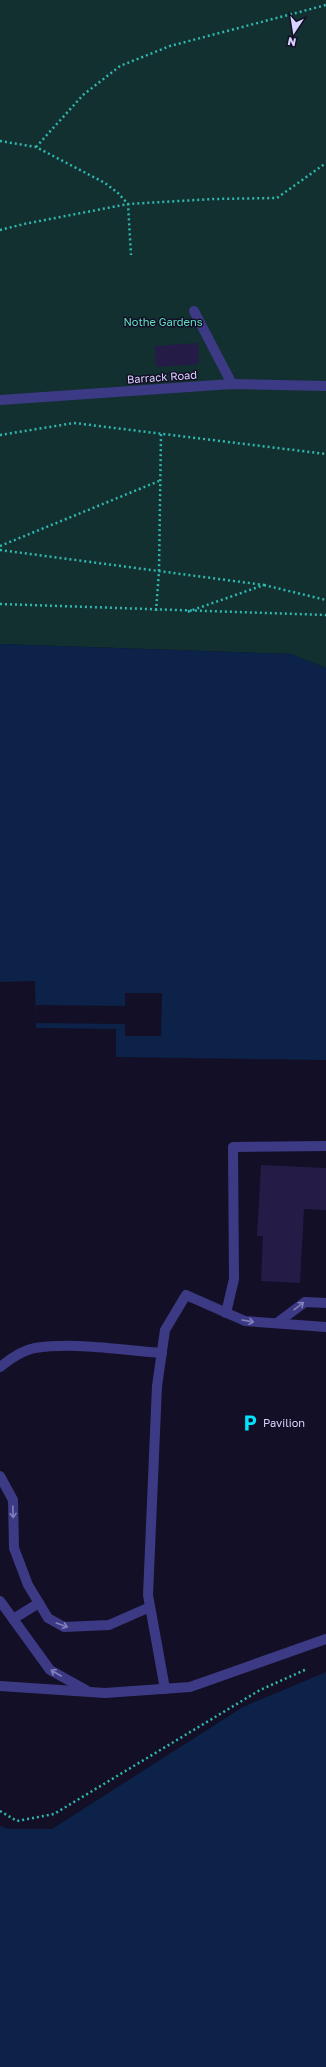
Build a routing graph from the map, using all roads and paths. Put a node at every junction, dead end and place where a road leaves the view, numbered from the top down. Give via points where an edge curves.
1 (326, 6) edge
2 (0, 141) edge
3 (36, 147) junction
4 (326, 163) edge
5 (128, 204) junction
6 (0, 230) edge
7 (131, 255) dead end
8 (194, 311) dead end
9 (232, 384) junction
10 (326, 386) edge
11 (0, 400) edge
12 (161, 433) junction
13 (0, 435) edge
14 (326, 454) edge
15 (159, 481) junction
16 (0, 546) edge
17 (0, 550) edge
18 (159, 571) junction
19 (264, 585) junction
20 (326, 600) edge
21 (0, 604) edge
22 (156, 611) junction
23 (187, 612) junction
24 (326, 616) edge
25 (326, 1146) edge
26 (326, 1303) edge
27 (226, 1313) junction
28 (277, 1324) junction
29 (326, 1328) edge
30 (162, 1353) junction
31 (0, 1367) edge
32 (0, 1476) edge
33 (0, 1601) edge
34 (39, 1603) junction
35 (150, 1607) junction
36 (13, 1619) junction
37 (326, 1639) edge
38 (311, 1667) dead end
39 (0, 1686) edge
40 (165, 1689) junction
41 (90, 1692) junction
42 (0, 1811) edge

1 - 3 path via 170,46 120,66 83,95
2 - 3 path
3 - 5 path via 105,184
4 - 5 path via 276,198
5 - 6 path
5 - 7 path
8 - 9 street
9 - 10 street, Barrack Road
9 - 11 street, Barrack Road
12 - 13 path via 74,423
12 - 14 path
12 - 15 path
15 - 16 path
15 - 18 path
17 - 18 path
18 - 19 path
18 - 22 path
19 - 20 path
19 - 23 path
21 - 22 path
22 - 23 path
23 - 24 path
25 - 27 street via 233,1146 234,1279
28 -> 26 street via 304,1302
27 -> 28 street via 245,1321
27 - 30 street via 186,1295 165,1330
28 - 29 street
30 - 31 street via 69,1346 34,1348 12,1358
30 - 35 street via 157,1386 148,1595
32 -> 34 street via 13,1500 14,1548 28,1585
33 - 36 street
34 -> 35 street via 48,1618 64,1627 109,1625
34 - 36 street
35 - 40 street
41 -> 36 street via 50,1670
37 - 40 street via 190,1687
38 - 42 path via 260,1690 54,1814 18,1820
39 - 41 street
40 - 41 street

